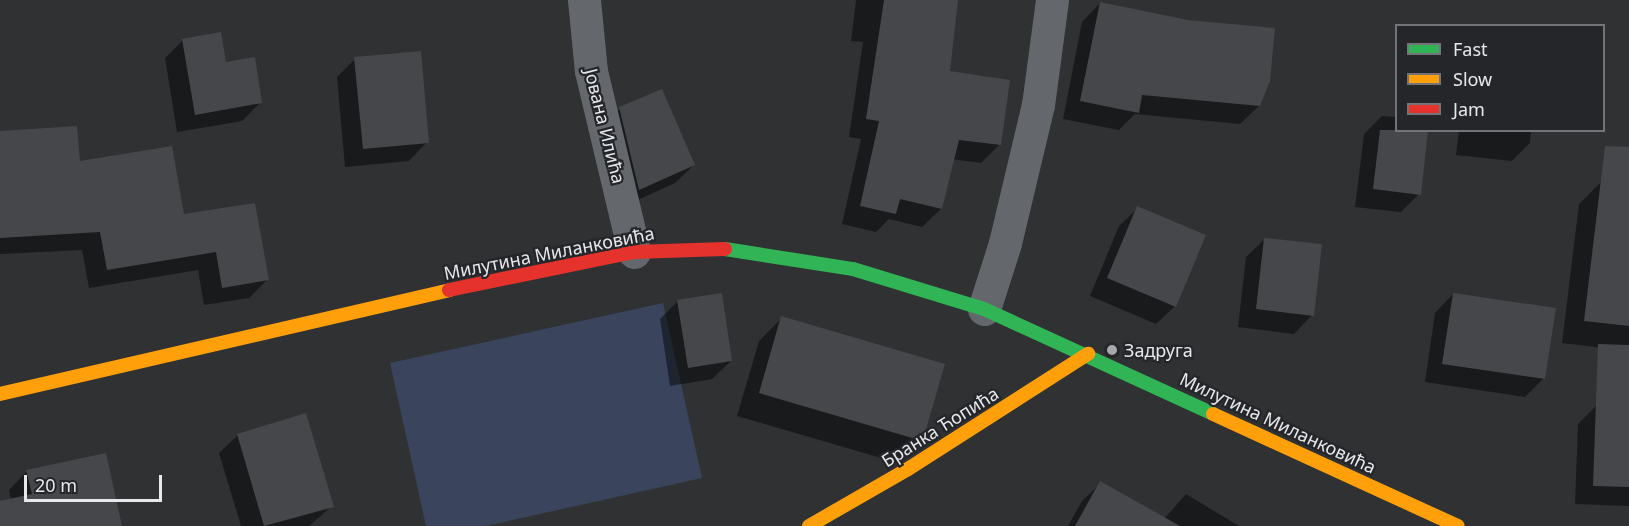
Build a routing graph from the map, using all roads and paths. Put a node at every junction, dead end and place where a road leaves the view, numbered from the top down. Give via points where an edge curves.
1 (584, 0) edge
2 (1052, 0) edge
3 (634, 252) junction
4 (984, 309) junction
5 (1088, 354) junction
6 (0, 394) edge
7 (809, 526) edge
8 (1458, 526) edge

1 - 3 street, Јована Илића via 591,71
2 - 4 street via 1036,115 1005,243
3 - 4 street, Милутина Миланковића via 726,249 812,260 901,282
3 - 6 street, Милутина Миланковића via 234,337
4 - 5 street, Милутина Миланковића
5 - 7 street, Бранка Ћопића via 937,451
5 - 8 street, Милутина Миланковића

